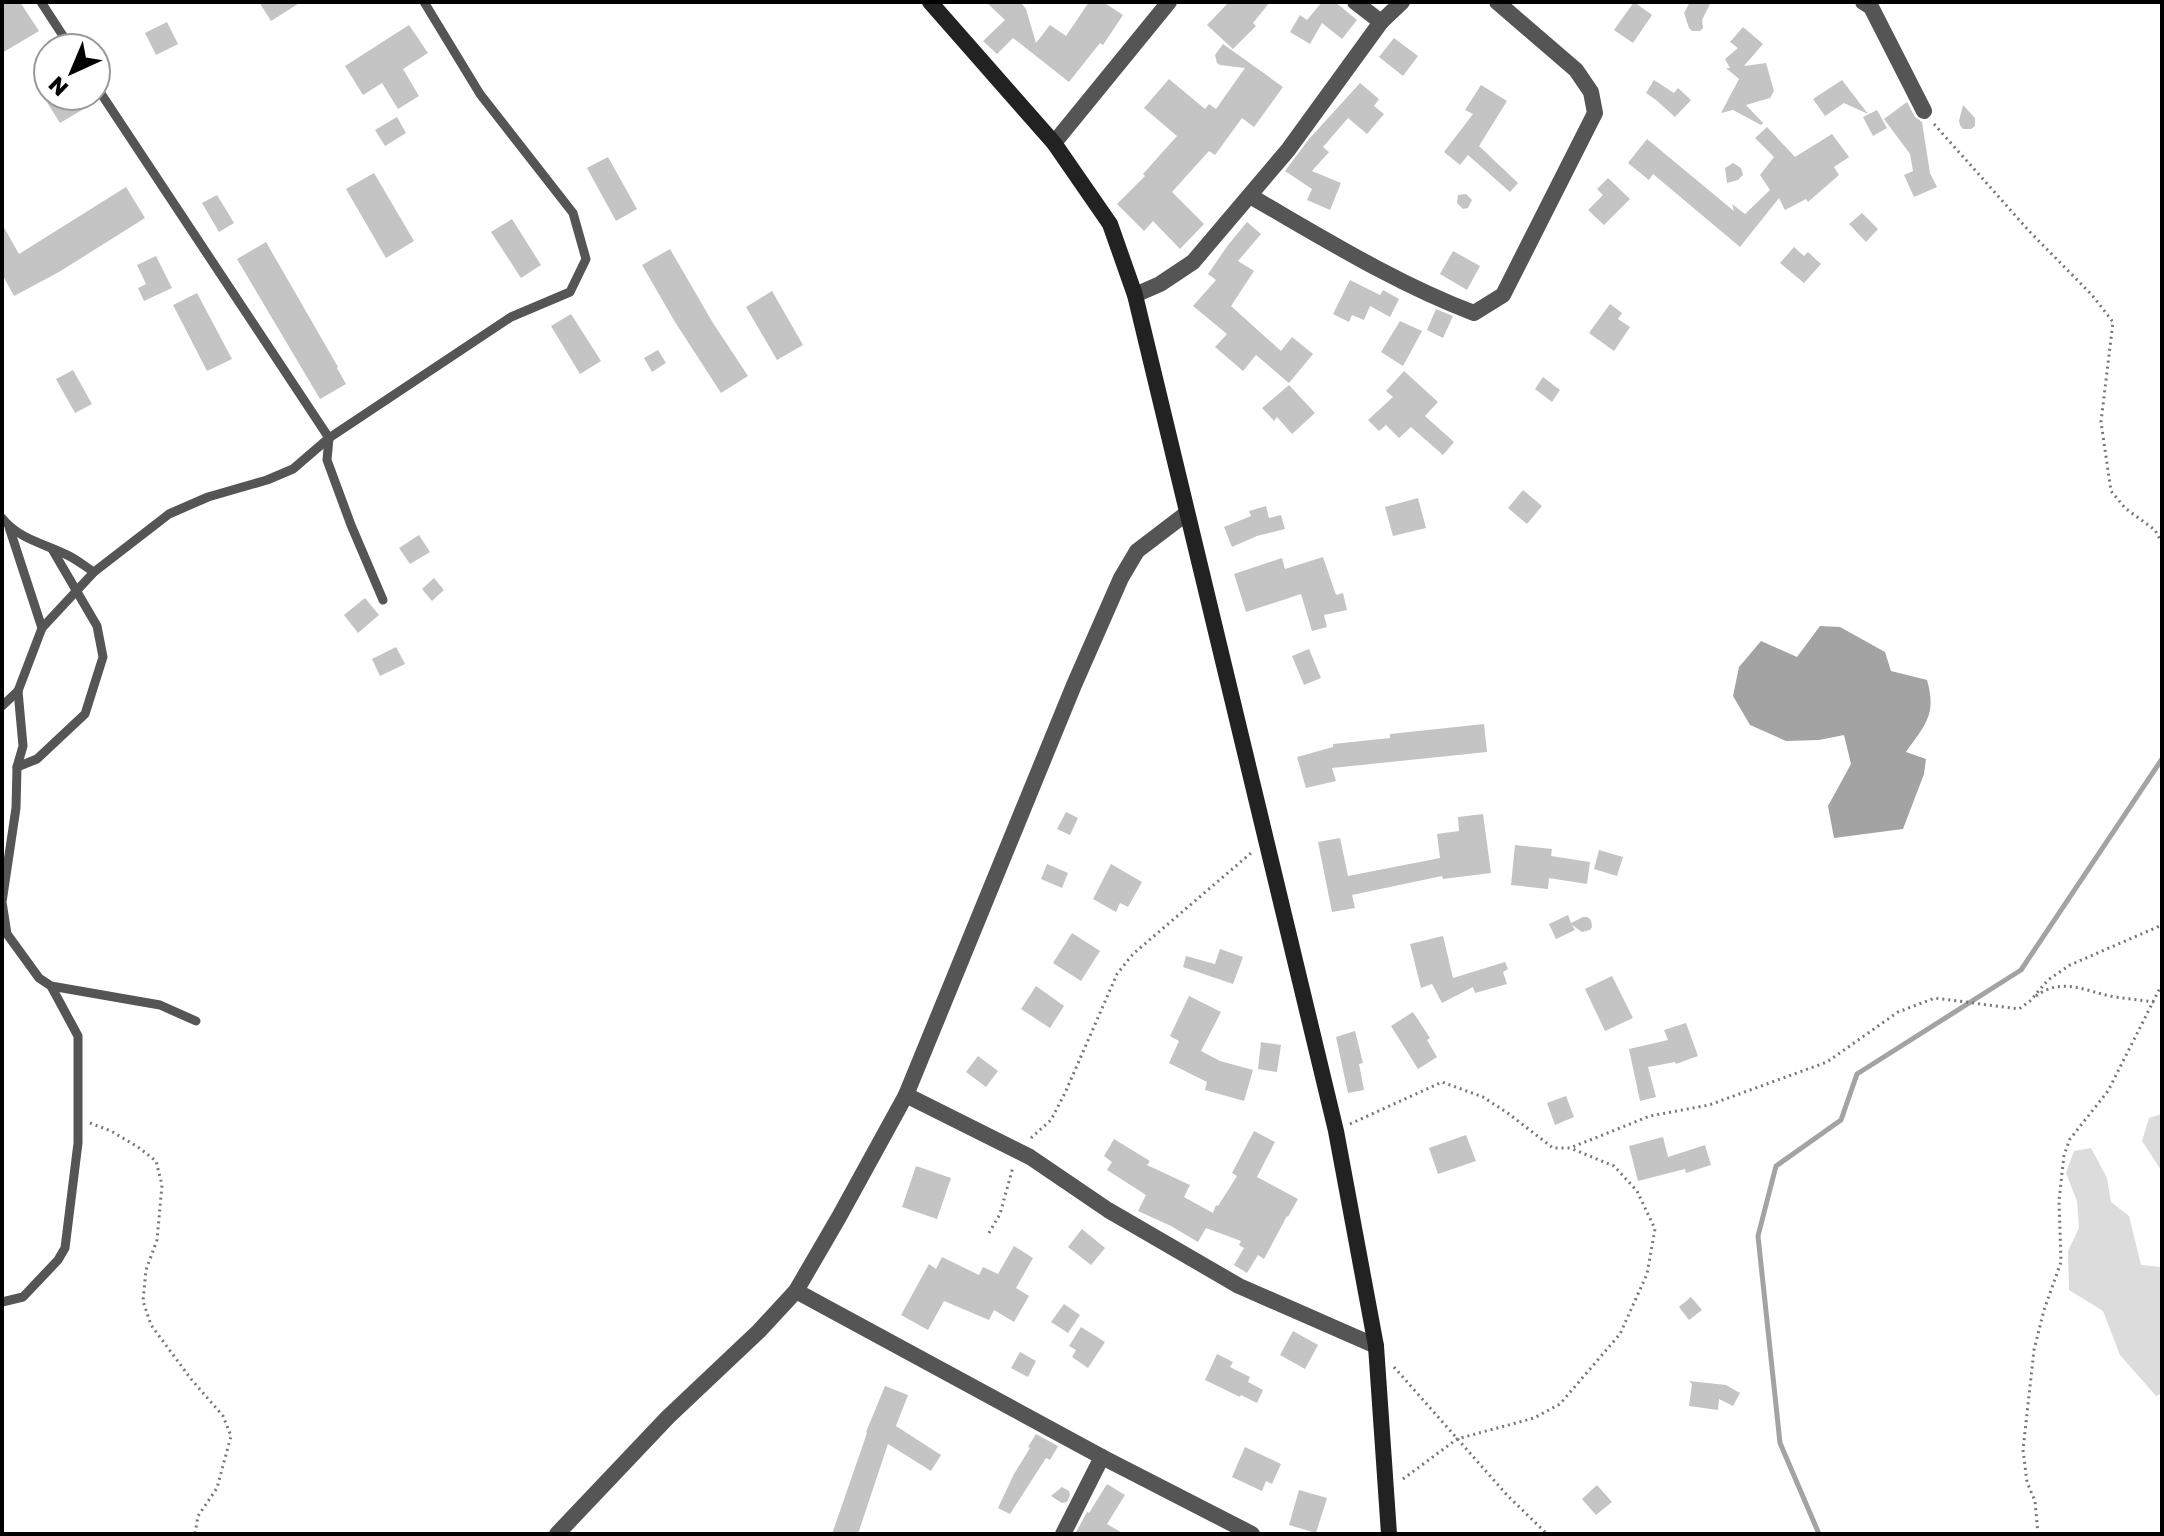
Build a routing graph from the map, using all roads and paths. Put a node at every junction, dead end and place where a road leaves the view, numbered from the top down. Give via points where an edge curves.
1 (41, 2) edge
2 (424, 2) edge
3 (930, 2) edge
4 (1169, 2) edge
5 (1355, 2) edge
6 (1402, 2) edge
7 (1497, 2) edge
8 (1863, 2) edge
9 (1381, 22) junction
10 (61, 32) edge
11 (112, 110) edge
12 (1924, 111) joint
13 (1054, 143) junction
14 (1250, 196) junction
15 (1135, 295) junction
16 (329, 438) junction
17 (1187, 513) junction
18 (2, 518) edge
19 (9, 527) junction
20 (2162, 543) edge
21 (52, 549) junction
22 (94, 572) junction
23 (76, 591) junction
24 (383, 600) dead end
25 (42, 628) junction
26 (18, 691) junction
27 (2, 706) edge
28 (17, 767) junction
29 (1266, 840) junction
30 (2162, 925) edge
31 (2162, 984) edge
32 (51, 986) junction
33 (2030, 1001) junction
34 (2154, 1002) junction
35 (196, 1021) dead end
36 (906, 1095) junction
37 (78, 1119) junction
38 (1336, 1131) junction
39 (1570, 1148) junction
40 (1018, 1151) junction
41 (989, 1233) dead end
42 (796, 1291) junction
43 (2, 1302) edge
44 (1376, 1346) junction
45 (1457, 1439) junction
46 (1102, 1457) junction
47 (1386, 1493) junction
48 (195, 1534) edge
49 (557, 1534) edge
50 (1063, 1534) edge
51 (1252, 1534) edge
52 (1389, 1534) edge
53 (1547, 1534) edge
54 (2038, 1534) edge

1 - 10 lane
2 - 16 lane via 480,94 573,213 586,259 570,292 511,317
3 - 13 main road
4 - 13 street
5 - 9 street
6 - 9 street
7 - 14 street via 1576,70 1591,92 1595,113 1503,295 1474,313 1435,298
8 - 12 street via 1871,7
9 - 14 street
11 - 16 lane
12 - 20 path via 2113,322 2101,422 2111,491 2155,530
13 - 15 main road via 1110,224
14 - 15 street via 1193,262
15 - 17 main road
16 - 22 lane via 293,469 169,514
16 - 24 lane via 327,460
17 - 29 main road
17 - 36 street via 1137,551 1121,578
18 - 19 lane
19 - 21 lane
19 - 25 lane
21 - 22 lane
21 - 23 lane
22 - 23 lane
23 - 25 lane
23 - 28 lane via 97,626 103,657 93,692 85,714 37,759
25 - 26 lane
26 - 27 lane
26 - 28 lane via 23,746
28 - 32 lane via 2,902 7,934
29 - 38 main road
29 - 40 path via 1133,954 1117,974 1051,1120
30 - 33 path via 2070,965
31 - 34 path
32 - 35 lane via 160,1005
32 - 37 lane via 78,1036
33 - 34 path via 2048,987 2065,985
33 - 39 path via 2019,1009 1935,998 1898,1012 1827,1062 1709,1105 1650,1116
34 - 54 path via 2108,1091 2070,1139 2064,1155 2061,1262 2034,1350 2023,1450
36 - 40 street
36 - 42 street
37 - 43 lane via 65,1248 23,1297
37 - 48 path via 111,1131 156,1161 162,1185 157,1240 146,1270 143,1301 151,1325 223,1416 231,1436 217,1488 198,1516
38 - 39 path via 1442,1082 1483,1097 1553,1148
38 - 44 main road
39 - 45 path via 1614,1166 1637,1191 1655,1229 1647,1274 1620,1334 1560,1404 1534,1418
40 - 41 path via 1000,1214
40 - 44 street via 1239,1286
42 - 46 street
42 - 49 street
44 - 45 path
44 - 47 main road
45 - 47 path
45 - 53 path
46 - 50 street
46 - 51 street
47 - 52 main road

